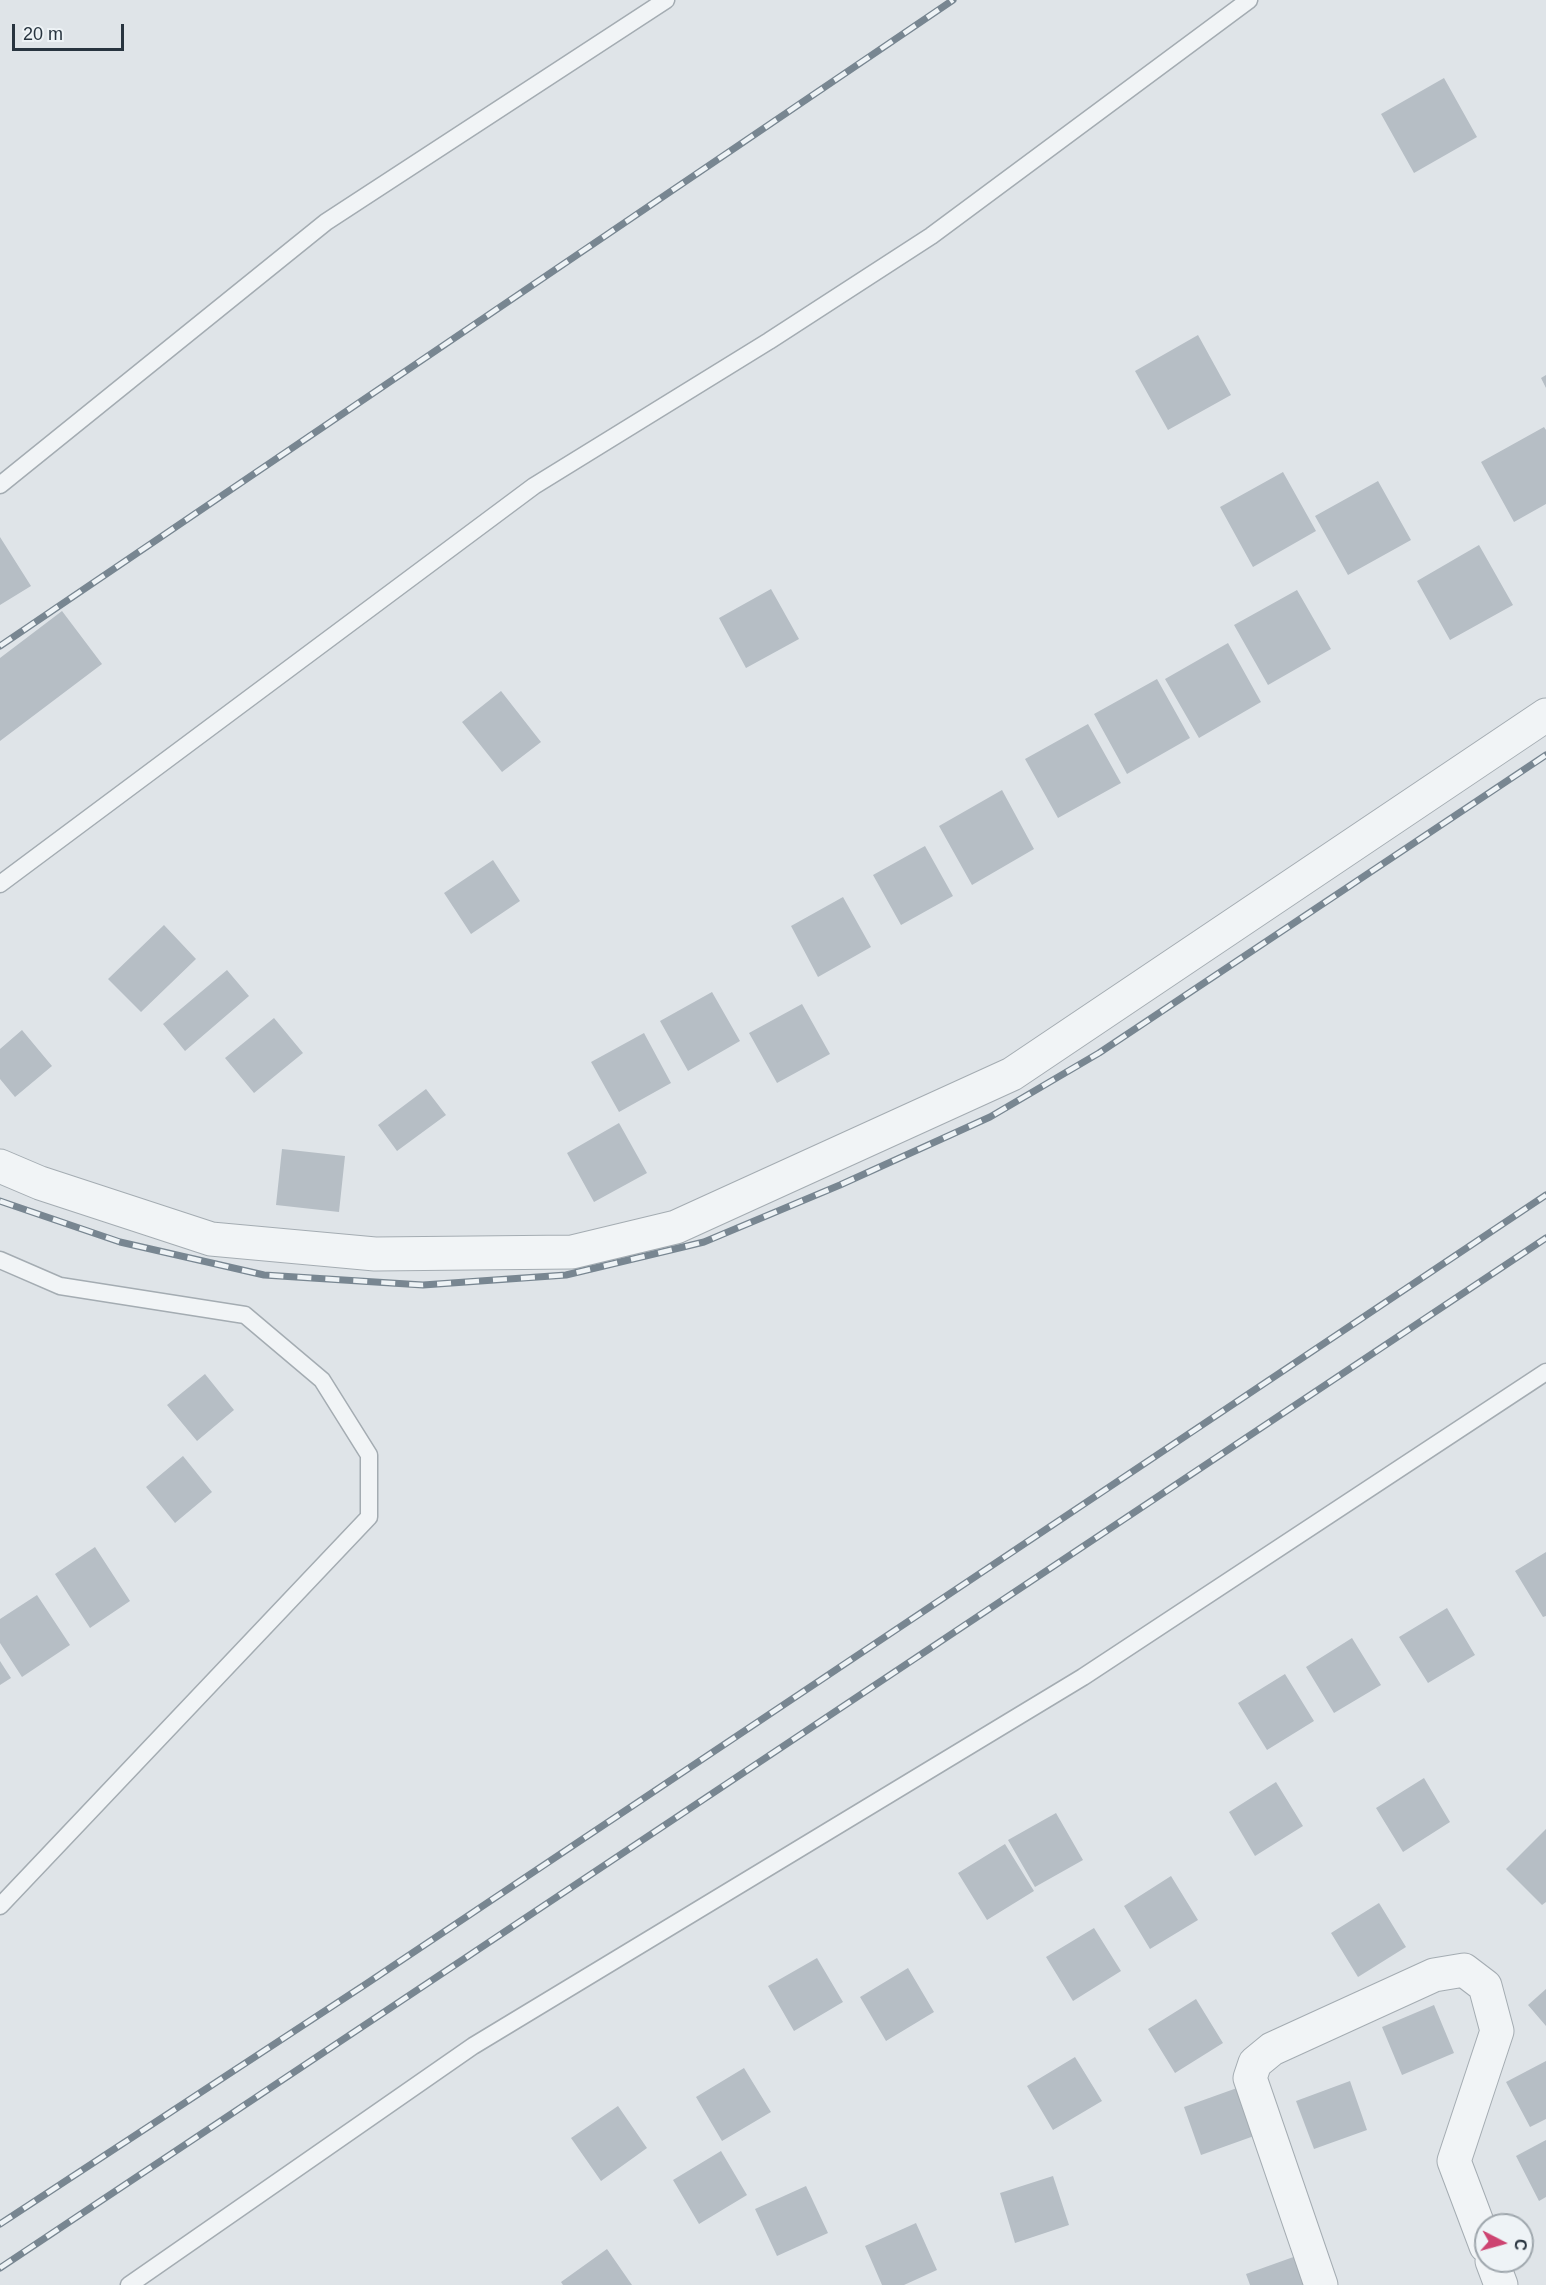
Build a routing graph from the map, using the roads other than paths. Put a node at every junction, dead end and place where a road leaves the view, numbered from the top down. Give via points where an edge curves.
1 (666, 0) edge
2 (1249, 0) edge
3 (0, 484) edge
4 (1546, 716) edge
5 (0, 884) edge
6 (0, 1166) edge
7 (0, 1260) edge
8 (1546, 1372) edge
9 (0, 1906) edge
10 (1474, 2214) edge
11 (129, 2285) edge
12 (1321, 2285) edge

1 - 3 lane via 326,222
2 - 5 lane via 931,236 534,486
4 - 6 street via 1012,1074 676,1227 572,1252 375,1254 211,1239
7 - 9 lane via 60,1286 245,1315 322,1380 369,1455 369,1517
8 - 11 lane via 1083,1677 473,2046
10 - 12 street via 1454,2162 1497,2031 1485,1986 1464,1970 1434,1975 1272,2049 1254,2063 1250,2078

